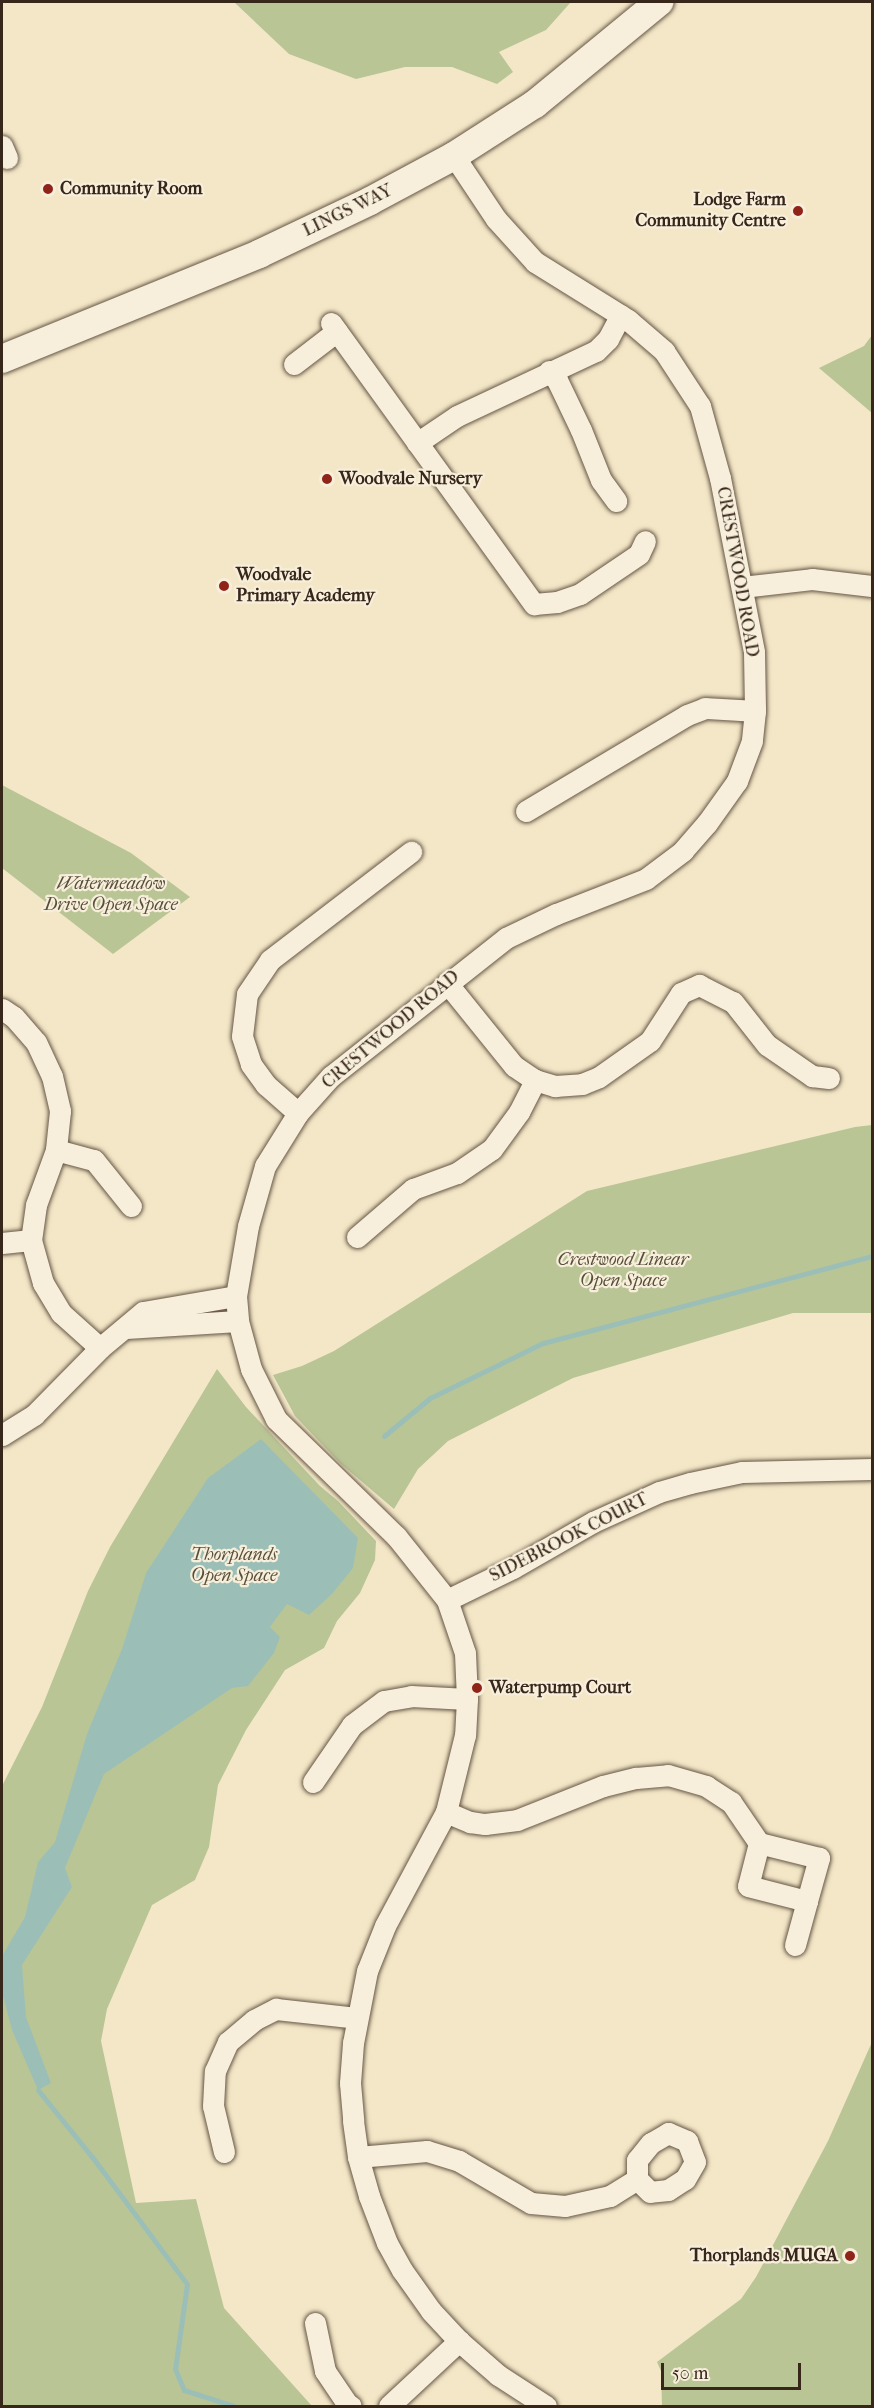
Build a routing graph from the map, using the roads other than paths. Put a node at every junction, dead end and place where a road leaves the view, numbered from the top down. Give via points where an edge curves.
1 (659, 2) edge
2 (454, 156) junction
3 (621, 315) junction
4 (2, 358) edge
5 (294, 364) dead end
6 (549, 371) junction
7 (417, 443) junction
8 (616, 501) dead end
9 (645, 541) dead end
10 (873, 585) edge
11 (742, 587) junction
12 (755, 711) junction
13 (526, 811) dead end
14 (411, 852) dead end
15 (447, 983) junction
16 (2, 1009) edge
17 (829, 1078) dead end
18 (535, 1080) junction
19 (298, 1113) junction
20 (56, 1150) junction
21 (131, 1206) dead end
22 (357, 1237) dead end
23 (31, 1240) junction
24 (2, 1244) edge
25 (236, 1296) junction
26 (238, 1321) junction
27 (126, 1328) junction
28 (100, 1348) junction
29 (2, 1435) edge
30 (872, 1469) edge
31 (447, 1600) junction
32 (467, 1699) junction
33 (313, 1782) dead end
34 (446, 1812) junction
35 (759, 1843) junction
36 (807, 1901) junction
37 (795, 1945) dead end
38 (357, 2018) junction
39 (224, 2152) dead end
40 (358, 2157) junction
41 (637, 2179) dead end
42 (315, 2322) dead end
43 (459, 2341) junction
44 (351, 2406) edge
45 (389, 2406) edge
46 (546, 2406) edge

1 - 2 street, LINGS WAY via 535,104
2 - 3 street, CRESTWOOD ROAD via 496,219 535,262
2 - 4 street, LINGS WAY via 260,254
3 - 6 street via 608,339 596,351
3 - 11 street, CRESTWOOD ROAD via 663,351 699,406 720,478
5 - 7 street via 334,327
6 - 7 street via 457,416
6 - 8 street via 581,430 601,480
7 - 9 street via 534,604 580,594 639,555
10 - 11 street via 812,579
11 - 12 street, CRESTWOOD ROAD via 754,652
12 - 13 street via 705,708 687,715
12 - 15 street, CRESTWOOD ROAD via 752,741 737,781 683,851 646,879 506,938
14 - 19 street via 270,960 247,994 242,1036 251,1064 266,1085
15 - 18 street via 514,1066
15 - 19 street, CRESTWOOD ROAD via 331,1076
16 - 20 street via 36,1042 52,1076 60,1111
17 - 18 street via 812,1076 767,1045 733,1002 699,986 681,993 650,1041 599,1077 582,1084 555,1086
18 - 22 street via 519,1112 492,1149 457,1173 413,1189
19 - 25 street, CRESTWOOD ROAD via 266,1166 248,1226
20 - 21 street via 94,1160
20 - 23 street via 36,1205
23 - 24 street
23 - 28 street via 43,1283 61,1313
25 - 26 street, CRESTWOOD ROAD
25 - 27 street via 143,1312
26 - 27 street
26 - 31 street, CRESTWOOD ROAD via 251,1369 276,1419 396,1536
27 - 28 street
28 - 29 street via 34,1415
30 - 31 street, SIDEBROOK COURT via 742,1472 680,1486 593,1522
31 - 32 street, CRESTWOOD ROAD via 465,1653
32 - 33 street via 411,1696 384,1701 352,1725
32 - 34 street, CRESTWOOD ROAD via 465,1735
34 - 35 street via 485,1824 517,1820 603,1786 668,1775 706,1786 731,1802
34 - 38 street, CRESTWOOD ROAD via 373,1952
35 - 36 street via 748,1886
35 - 36 street via 819,1858
36 - 37 street
38 - 39 street via 276,2009 254,2020 228,2042 215,2071 213,2106
38 - 40 street, CRESTWOOD ROAD via 350,2084
40 - 41 street via 427,2151 459,2161 531,2202 566,2206 610,2196
40 - 43 street, CRESTWOOD ROAD via 369,2196 397,2261 431,2311
42 - 44 street via 325,2371
43 - 45 street
43 - 46 street, CRESTWOOD ROAD via 498,2375

